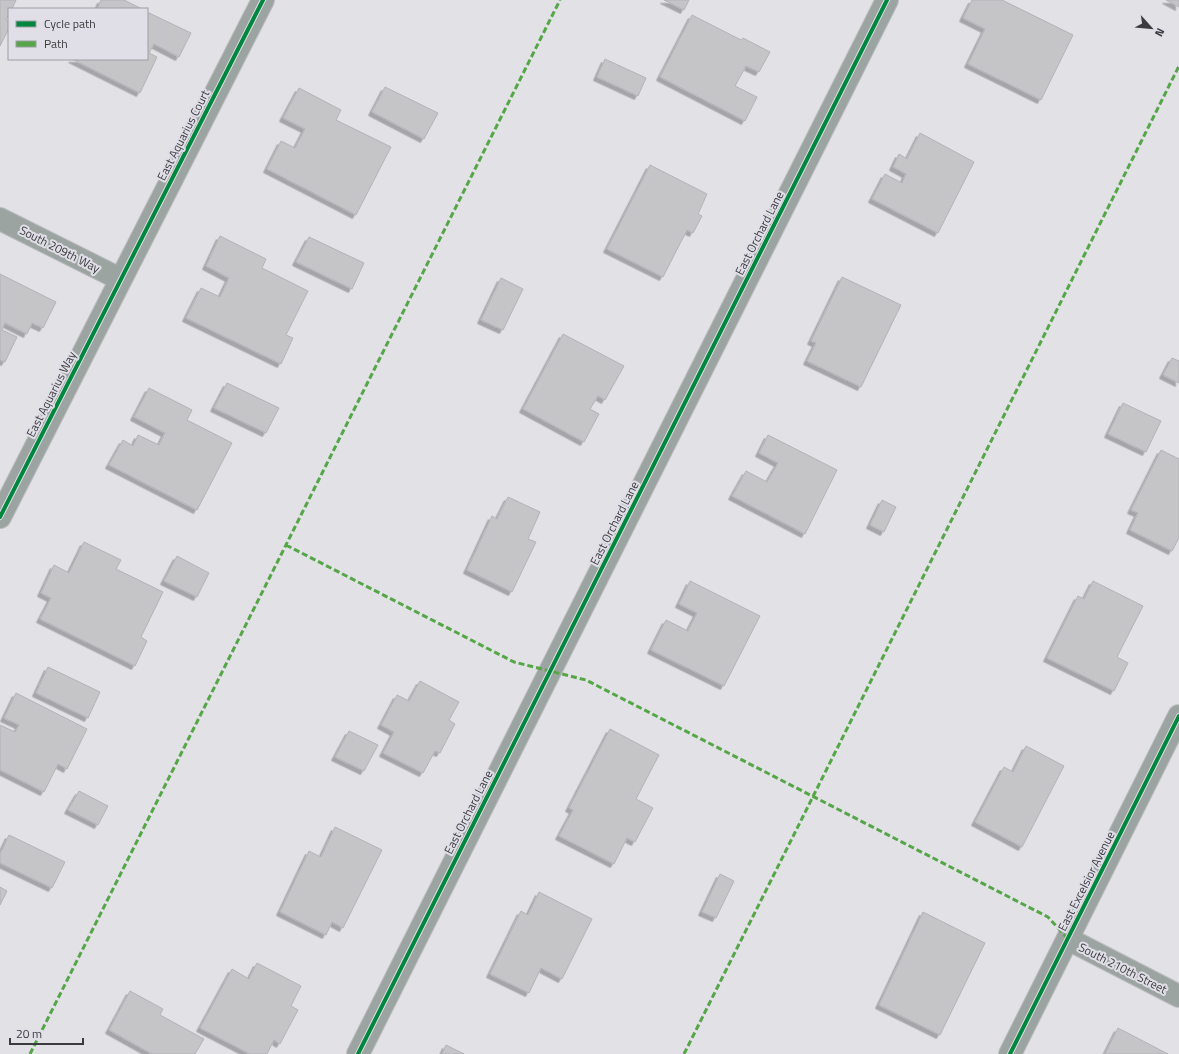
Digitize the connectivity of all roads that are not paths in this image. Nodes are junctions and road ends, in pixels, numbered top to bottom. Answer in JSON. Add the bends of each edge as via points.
{"nodes":[{"id":1,"x":263,"y":0,"type":"edge"},
{"id":2,"x":887,"y":0,"type":"edge"},
{"id":3,"x":0,"y":219,"type":"edge"},
{"id":4,"x":120,"y":279,"type":"junction"},
{"id":5,"x":0,"y":517,"type":"edge"},
{"id":6,"x":1179,"y":716,"type":"edge"},
{"id":7,"x":1068,"y":939,"type":"junction"},
{"id":8,"x":1179,"y":996,"type":"edge"},
{"id":9,"x":358,"y":1054,"type":"edge"},
{"id":10,"x":1010,"y":1054,"type":"edge"}],
"edges":[{"from":1,"to":4,"type":"street","name":"East Aquarius Court"},
{"from":2,"to":9,"type":"street","name":"East Orchard Lane"},
{"from":3,"to":4,"type":"street","name":"South 209th Way"},
{"from":4,"to":5,"type":"street","name":"East Aquarius Way"},
{"from":6,"to":7,"type":"street","name":"East Excelsior Avenue"},
{"from":7,"to":8,"type":"street","name":"South 210th Street"},
{"from":7,"to":10,"type":"street","name":"East Excelsior Avenue"}]}
